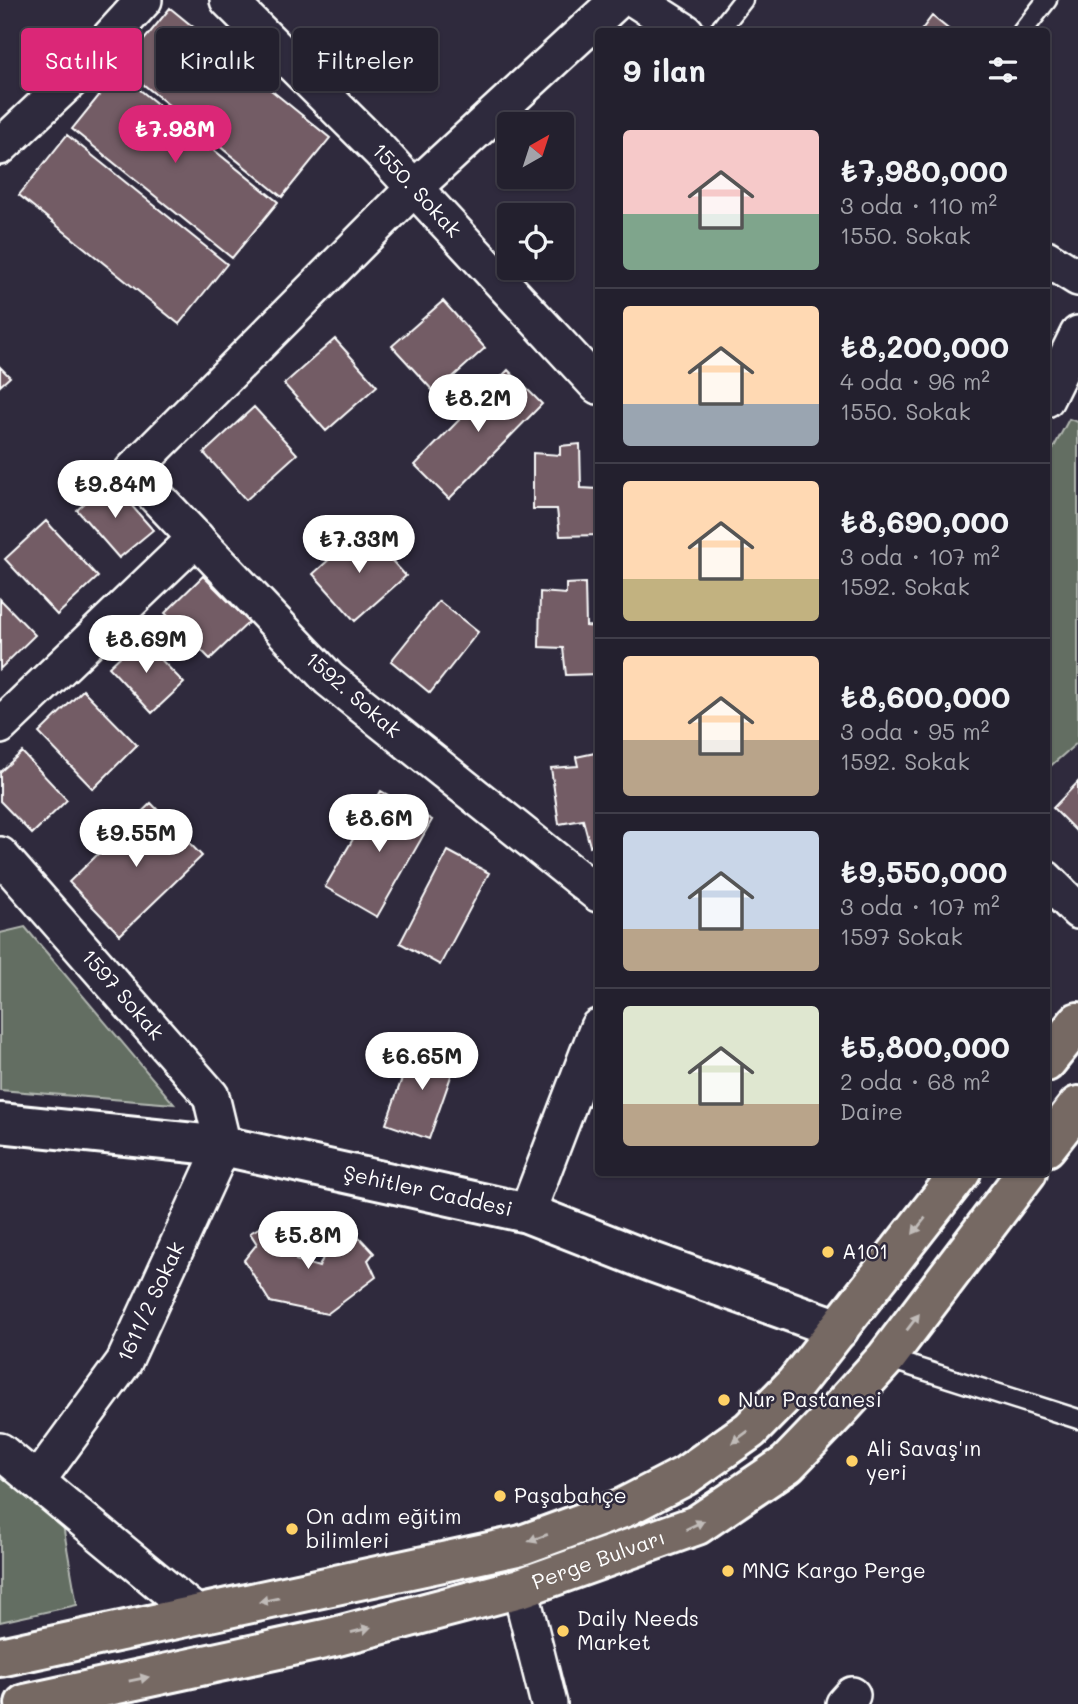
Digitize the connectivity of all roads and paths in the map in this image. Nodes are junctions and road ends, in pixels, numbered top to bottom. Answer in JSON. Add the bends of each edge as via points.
{"nodes":[{"id":1,"x":144,"y":0,"type":"edge"},
{"id":2,"x":228,"y":0,"type":"edge"},
{"id":3,"x":618,"y":0,"type":"edge"},
{"id":4,"x":636,"y":0,"type":"edge"},
{"id":5,"x":743,"y":0,"type":"edge"},
{"id":6,"x":1047,"y":0,"type":"edge"},
{"id":7,"x":680,"y":28,"type":"edge"},
{"id":8,"x":721,"y":28,"type":"edge"},
{"id":9,"x":1025,"y":28,"type":"edge"},
{"id":10,"x":0,"y":147,"type":"edge"},
{"id":11,"x":413,"y":189,"type":"junction"},
{"id":12,"x":1050,"y":260,"type":"edge"},
{"id":13,"x":1078,"y":278,"type":"edge"},
{"id":14,"x":1078,"y":334,"type":"edge"},
{"id":15,"x":595,"y":383,"type":"edge"},
{"id":16,"x":1061,"y":388,"type":"edge"},
{"id":17,"x":196,"y":538,"type":"junction"},
{"id":18,"x":0,"y":726,"type":"edge"},
{"id":19,"x":2,"y":861,"type":"edge"},
{"id":20,"x":1050,"y":883,"type":"edge"},
{"id":21,"x":595,"y":892,"type":"edge"},
{"id":22,"x":1078,"y":911,"type":"edge"},
{"id":23,"x":1078,"y":1022,"type":"edge"},
{"id":24,"x":595,"y":1035,"type":"edge"},
{"id":25,"x":1050,"y":1057,"type":"edge"},
{"id":26,"x":1078,"y":1106,"type":"edge"},
{"id":27,"x":0,"y":1123,"type":"edge"},
{"id":28,"x":1050,"y":1142,"type":"edge"},
{"id":29,"x":223,"y":1146,"type":"junction"},
{"id":30,"x":958,"y":1176,"type":"edge"},
{"id":31,"x":1024,"y":1176,"type":"edge"},
{"id":32,"x":527,"y":1213,"type":"junction"},
{"id":33,"x":838,"y":1329,"type":"junction"},
{"id":34,"x":886,"y":1358,"type":"junction"},
{"id":35,"x":1078,"y":1419,"type":"edge"},
{"id":36,"x":0,"y":1451,"type":"edge"},
{"id":37,"x":37,"y":1481,"type":"junction"},
{"id":38,"x":520,"y":1588,"type":"junction"},
{"id":39,"x":197,"y":1614,"type":"junction"},
{"id":40,"x":0,"y":1657,"type":"edge"},
{"id":41,"x":24,"y":1704,"type":"edge"},
{"id":42,"x":549,"y":1704,"type":"edge"}],
"edges":[{"from":1,"to":10,"type":"street","via":[[71,80]]},
{"from":2,"to":11,"type":"street","name":"1550. Sokak"},
{"from":3,"to":11,"type":"street"},
{"from":4,"to":7,"type":"street"},
{"from":5,"to":8,"type":"lane"},
{"from":6,"to":9,"type":"lane"},
{"from":11,"to":15,"type":"street","name":"1550. Sokak"},
{"from":11,"to":17,"type":"street","name":"1592. Sokak","via":[[132,471]]},
{"from":12,"to":13,"type":"street"},
{"from":14,"to":16,"type":"street"},
{"from":17,"to":18,"type":"street"},
{"from":17,"to":21,"type":"street","name":"1592. Sokak","via":[[329,679]]},
{"from":19,"to":29,"type":"street","name":"1597 Sokak","via":[[211,1096]]},
{"from":20,"to":22,"type":"street"},
{"from":23,"to":25,"type":"main road"},
{"from":24,"to":32,"type":"street"},
{"from":26,"to":28,"type":"main road"},
{"from":27,"to":29,"type":"street","name":"Şehitler Caddesi"},
{"from":29,"to":32,"type":"street","name":"Şehitler Caddesi"},
{"from":29,"to":37,"type":"street","name":"1611/2 Sokak","via":[[124,1362]]},
{"from":30,"to":33,"type":"main road","name":"Perge Bulvarı","one_way":true},
{"from":34,"to":31,"type":"main road","name":"Perge Bulvarı","one_way":true},
{"from":32,"to":33,"type":"street","name":"Şehitler Caddesi"},
{"from":33,"to":39,"type":"main road","name":"Perge Bulvarı","one_way":true,"via":[[796,1384],[750,1430],[685,1476],[623,1508],[522,1545]]},
{"from":34,"to":35,"type":"lane"},
{"from":38,"to":34,"type":"main road","name":"Perge Bulvarı","one_way":true,"via":[[697,1525],[787,1464]]},
{"from":36,"to":37,"type":"street"},
{"from":37,"to":39,"type":"street"},
{"from":41,"to":38,"type":"main road","name":"Perge Bulvarı","one_way":true,"via":[[334,1637]]},
{"from":38,"to":42,"type":"street"},
{"from":39,"to":40,"type":"main road","name":"Perge Bulvarı"}]}
